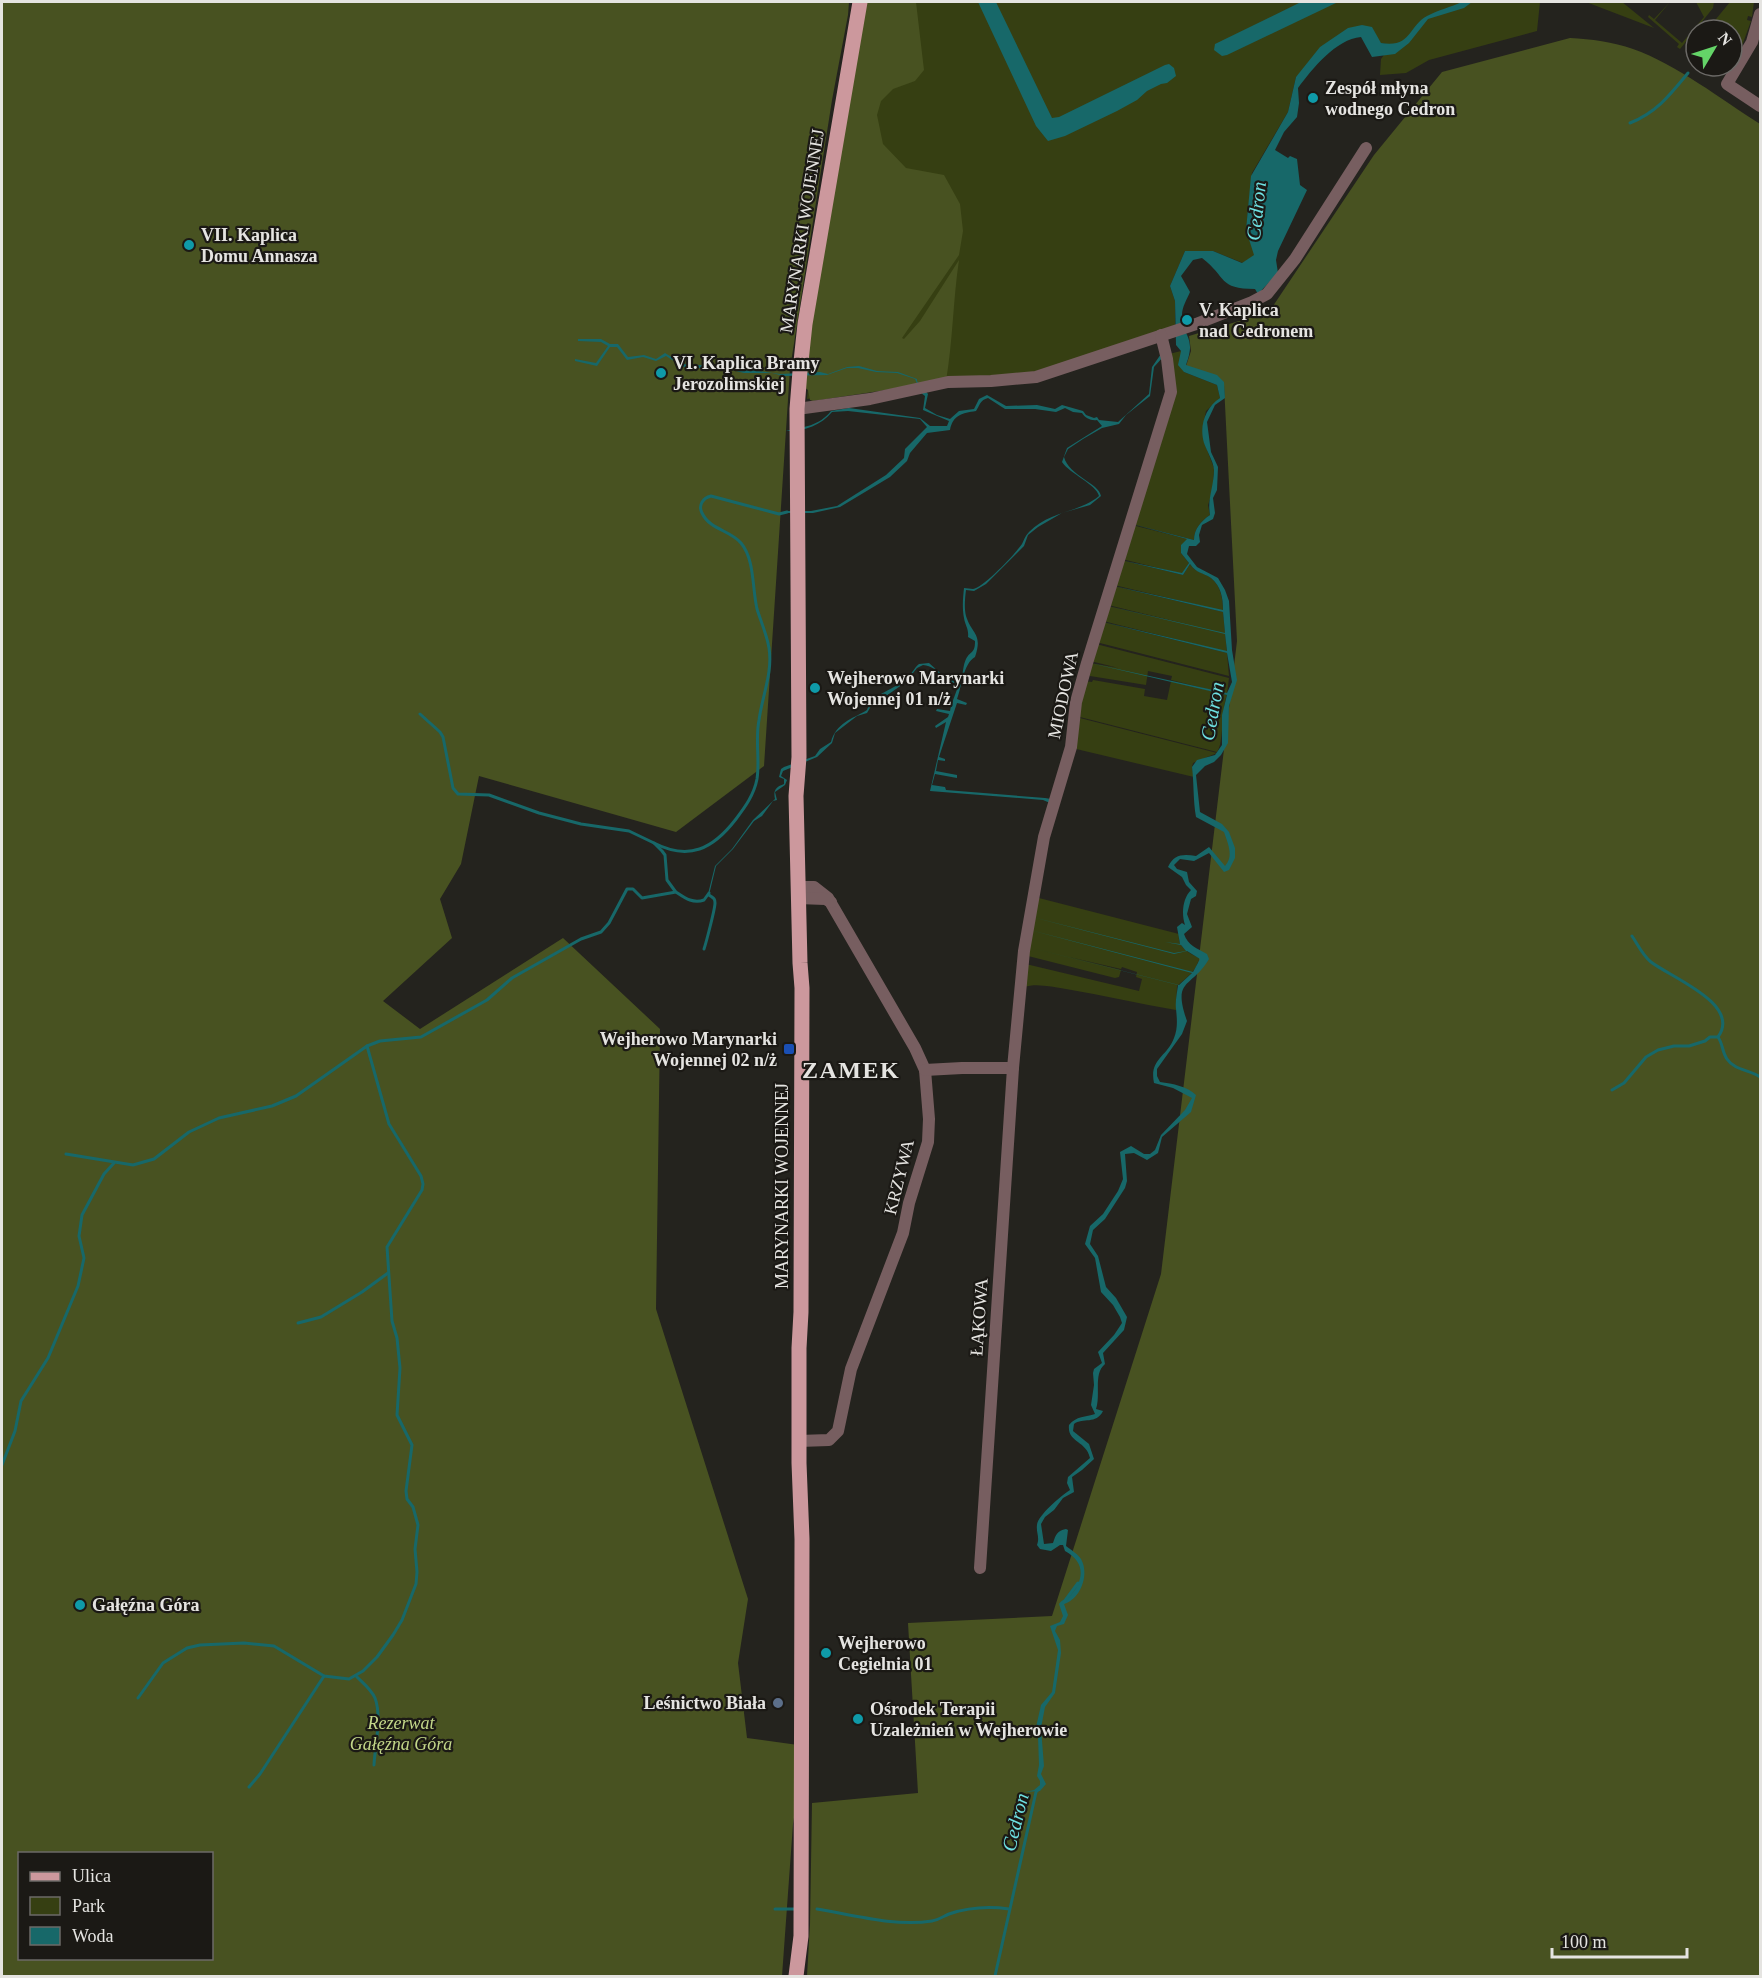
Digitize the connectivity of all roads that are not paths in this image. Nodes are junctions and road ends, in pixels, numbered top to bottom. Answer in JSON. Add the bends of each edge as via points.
{"nodes":[{"id":1,"x":860,"y":2,"type":"edge"},
{"id":2,"x":1761,"y":14,"type":"edge"},
{"id":3,"x":1761,"y":106,"type":"edge"},
{"id":4,"x":1366,"y":148,"type":"dead end"},
{"id":5,"x":1161,"y":335,"type":"junction"},
{"id":6,"x":796,"y":409,"type":"junction"},
{"id":7,"x":802,"y":893,"type":"junction"},
{"id":8,"x":1013,"y":1068,"type":"junction"},
{"id":9,"x":925,"y":1070,"type":"junction"},
{"id":10,"x":803,"y":1441,"type":"junction"},
{"id":11,"x":980,"y":1568,"type":"dead end"},
{"id":12,"x":796,"y":1977,"type":"edge"}],
"edges":[{"from":1,"to":6,"type":"main road","name":"MARYNARKI WOJENNEJ","via":[[805,324]]},
{"from":2,"to":3,"type":"street","via":[[1752,42],[1727,84]]},
{"from":4,"to":5,"type":"street","via":[[1295,259],[1267,294]]},
{"from":5,"to":6,"type":"street","via":[[1036,376],[948,382],[870,399]]},
{"from":5,"to":8,"type":"street","name":"MIODOWA","via":[[1171,392],[1087,663],[1075,709],[1071,747],[1044,837],[1024,951]]},
{"from":6,"to":7,"type":"main road","name":"MARYNARKI WOJENNEJ","via":[[799,757],[804,795]]},
{"from":7,"to":9,"type":"street","name":"KRZYWA","via":[[832,903]]},
{"from":7,"to":10,"type":"main road","name":"MARYNARKI WOJENNEJ"},
{"from":8,"to":9,"type":"street"},
{"from":8,"to":11,"type":"street","name":"ŁĄKOWA"},
{"from":9,"to":10,"type":"street","name":"KRZYWA","via":[[927,1142],[903,1233],[851,1369],[838,1431],[829,1440]]},
{"from":10,"to":12,"type":"main road","name":"MARYNARKI WOJENNEJ","via":[[801,1936]]}]}
